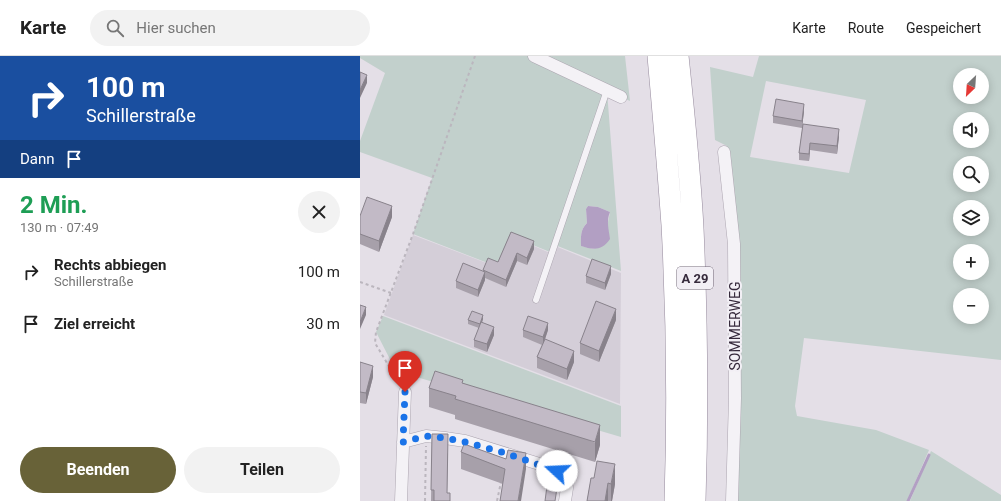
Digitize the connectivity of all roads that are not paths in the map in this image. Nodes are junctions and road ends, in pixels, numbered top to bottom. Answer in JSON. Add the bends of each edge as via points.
{"nodes":[{"id":1,"x":534,"y":56,"type":"edge"},
{"id":2,"x":658,"y":56,"type":"edge"},
{"id":3,"x":678,"y":56,"type":"edge"},
{"id":4,"x":607,"y":90,"type":"junction"},
{"id":5,"x":620,"y":97,"type":"dead end"},
{"id":6,"x":724,"y":152,"type":"dead end"},
{"id":7,"x":536,"y":300,"type":"dead end"},
{"id":8,"x":405,"y":392,"type":"road end"},
{"id":9,"x":403,"y":442,"type":"junction"},
{"id":10,"x":401,"y":501,"type":"edge"},
{"id":11,"x":565,"y":501,"type":"edge"},
{"id":12,"x":675,"y":501,"type":"edge"},
{"id":13,"x":695,"y":501,"type":"edge"},
{"id":14,"x":732,"y":501,"type":"edge"}],
"edges":[{"from":1,"to":4,"type":"street"},
{"from":2,"to":12,"type":"highway","number":"A 29","via":[[674,274],[677,386]]},
{"from":3,"to":13,"type":"highway","number":"A 29","via":[[692,220],[696,310]]},
{"from":4,"to":5,"type":"street"},
{"from":4,"to":7,"type":"lane"},
{"from":6,"to":14,"type":"street","name":"SOMMERWEG","via":[[734,244],[735,398]]},
{"from":8,"to":9,"type":"street"},
{"from":9,"to":10,"type":"street"},
{"from":9,"to":11,"type":"street","via":[[426,436],[445,438],[557,471],[568,480]]}]}
